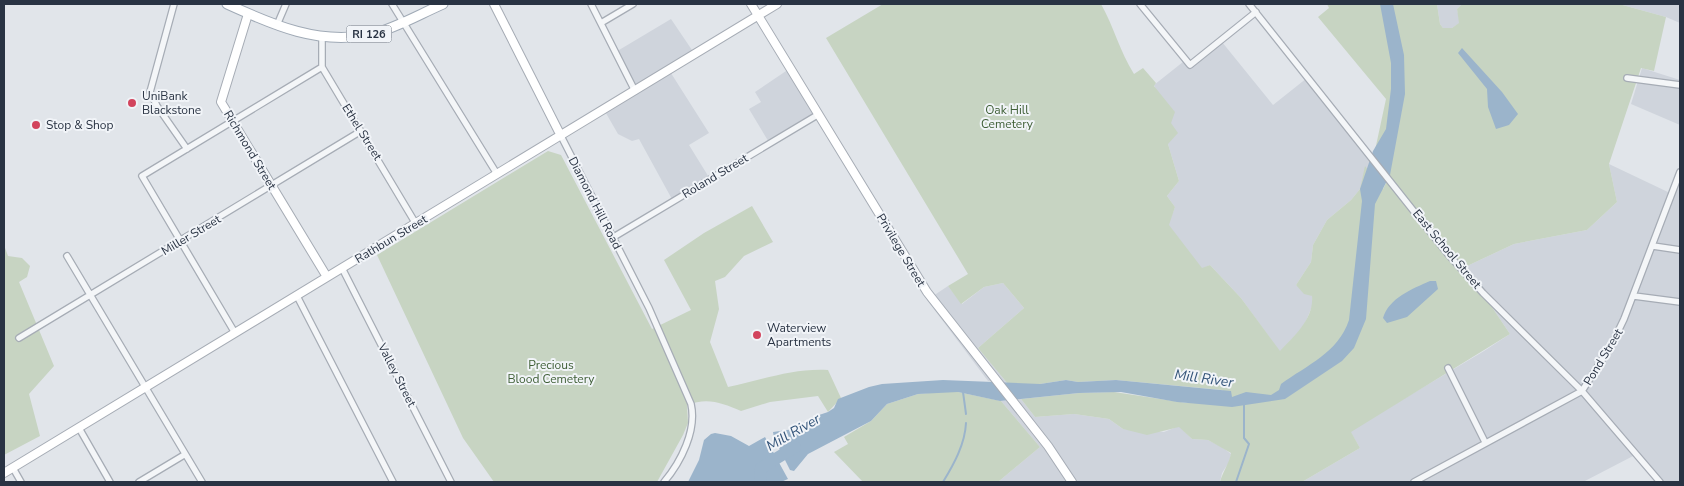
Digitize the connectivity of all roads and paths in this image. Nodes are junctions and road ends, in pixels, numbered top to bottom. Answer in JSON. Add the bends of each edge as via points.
{"nodes":[{"id":1,"x":174,"y":4,"type":"edge"},
{"id":2,"x":227,"y":4,"type":"edge"},
{"id":3,"x":286,"y":4,"type":"edge"},
{"id":4,"x":392,"y":4,"type":"edge"},
{"id":5,"x":443,"y":4,"type":"edge"},
{"id":6,"x":494,"y":4,"type":"edge"},
{"id":7,"x":591,"y":4,"type":"edge"},
{"id":8,"x":633,"y":4,"type":"edge"},
{"id":9,"x":751,"y":4,"type":"edge"},
{"id":10,"x":777,"y":4,"type":"edge"},
{"id":11,"x":1140,"y":4,"type":"edge"},
{"id":12,"x":1249,"y":4,"type":"edge"},
{"id":13,"x":1256,"y":12,"type":"junction"},
{"id":14,"x":248,"y":14,"type":"junction"},
{"id":15,"x":758,"y":16,"type":"junction"},
{"id":16,"x":404,"y":22,"type":"junction"},
{"id":17,"x":601,"y":23,"type":"junction"},
{"id":18,"x":277,"y":25,"type":"junction"},
{"id":19,"x":322,"y":37,"type":"junction"},
{"id":20,"x":322,"y":67,"type":"junction"},
{"id":21,"x":1627,"y":78,"type":"dead end"},
{"id":22,"x":1680,"y":85,"type":"edge"},
{"id":23,"x":635,"y":91,"type":"junction"},
{"id":24,"x":819,"y":114,"type":"junction"},
{"id":25,"x":233,"y":121,"type":"junction"},
{"id":26,"x":361,"y":132,"type":"junction"},
{"id":27,"x":561,"y":136,"type":"junction"},
{"id":28,"x":188,"y":149,"type":"junction"},
{"id":29,"x":1680,"y":172,"type":"edge"},
{"id":30,"x":497,"y":174,"type":"junction"},
{"id":31,"x":271,"y":186,"type":"junction"},
{"id":32,"x":416,"y":224,"type":"junction"},
{"id":33,"x":612,"y":238,"type":"junction"},
{"id":34,"x":181,"y":241,"type":"junction"},
{"id":35,"x":1653,"y":246,"type":"junction"},
{"id":36,"x":1680,"y":250,"type":"edge"},
{"id":37,"x":67,"y":256,"type":"dead end"},
{"id":38,"x":342,"y":268,"type":"junction"},
{"id":39,"x":327,"y":277,"type":"junction"},
{"id":40,"x":91,"y":295,"type":"junction"},
{"id":41,"x":298,"y":296,"type":"junction"},
{"id":42,"x":1634,"y":296,"type":"junction"},
{"id":43,"x":1680,"y":302,"type":"edge"},
{"id":44,"x":235,"y":333,"type":"junction"},
{"id":45,"x":19,"y":338,"type":"dead end"},
{"id":46,"x":1448,"y":368,"type":"dead end"},
{"id":47,"x":146,"y":388,"type":"junction"},
{"id":48,"x":1582,"y":391,"type":"junction"},
{"id":49,"x":79,"y":428,"type":"junction"},
{"id":50,"x":1484,"y":442,"type":"junction"},
{"id":51,"x":184,"y":455,"type":"junction"},
{"id":52,"x":13,"y":468,"type":"junction"},
{"id":53,"x":4,"y":473,"type":"edge"},
{"id":54,"x":21,"y":482,"type":"edge"},
{"id":55,"x":110,"y":482,"type":"edge"},
{"id":56,"x":139,"y":482,"type":"edge"},
{"id":57,"x":202,"y":482,"type":"edge"},
{"id":58,"x":393,"y":482,"type":"edge"},
{"id":59,"x":451,"y":482,"type":"edge"},
{"id":60,"x":664,"y":482,"type":"edge"},
{"id":61,"x":1072,"y":482,"type":"edge"},
{"id":62,"x":1414,"y":482,"type":"edge"},
{"id":63,"x":1660,"y":482,"type":"edge"}],
"edges":[{"from":1,"to":28,"type":"street","via":[[150,92]]},
{"from":2,"to":14,"type":"main road"},
{"from":3,"to":18,"type":"street"},
{"from":4,"to":16,"type":"street"},
{"from":5,"to":16,"type":"main road","number":"RI 126"},
{"from":6,"to":27,"type":"main road","name":"Diamond Hill Road"},
{"from":7,"to":17,"type":"street"},
{"from":8,"to":17,"type":"street"},
{"from":9,"to":15,"type":"main road","name":"Privilege Street"},
{"from":10,"to":15,"type":"main road","name":"Rathbun Street"},
{"from":11,"to":13,"type":"street","via":[[1190,66]]},
{"from":12,"to":13,"type":"street","name":"East School Street"},
{"from":13,"to":48,"type":"street","name":"East School Street","via":[[1470,278]]},
{"from":14,"to":18,"type":"main road"},
{"from":14,"to":25,"type":"main road","name":"Richmond Street","via":[[221,102]]},
{"from":15,"to":23,"type":"main road","name":"Rathbun Street"},
{"from":15,"to":24,"type":"main road","name":"Privilege Street"},
{"from":16,"to":19,"type":"main road","number":"RI 126","via":[[372,34]]},
{"from":16,"to":30,"type":"street"},
{"from":17,"to":23,"type":"street"},
{"from":18,"to":19,"type":"main road","number":"RI 126"},
{"from":19,"to":20,"type":"street"},
{"from":20,"to":25,"type":"street"},
{"from":20,"to":26,"type":"street","name":"Ethel Street"},
{"from":21,"to":22,"type":"street"},
{"from":23,"to":27,"type":"main road","name":"Rathbun Street"},
{"from":24,"to":33,"type":"street","name":"Roland Street"},
{"from":24,"to":61,"type":"main road","name":"Privilege Street","via":[[927,292],[1048,446]]},
{"from":25,"to":28,"type":"street"},
{"from":25,"to":31,"type":"main road","name":"Richmond Street"},
{"from":26,"to":31,"type":"street","name":"Miller Street"},
{"from":26,"to":32,"type":"street","name":"Ethel Street"},
{"from":27,"to":30,"type":"main road","name":"Rathbun Street"},
{"from":27,"to":33,"type":"street","name":"Diamond Hill Road"},
{"from":28,"to":34,"type":"street","via":[[142,176]]},
{"from":29,"to":35,"type":"street","name":"Pond Street"},
{"from":30,"to":32,"type":"main road","name":"Rathbun Street"},
{"from":31,"to":34,"type":"street","name":"Miller Street"},
{"from":31,"to":39,"type":"main road","name":"Richmond Street"},
{"from":32,"to":38,"type":"main road","name":"Rathbun Street"},
{"from":33,"to":60,"type":"street","name":"Diamond Hill Road","via":[[649,308],[691,404],[694,418],[690,434]]},
{"from":34,"to":40,"type":"street","name":"Miller Street"},
{"from":34,"to":44,"type":"street"},
{"from":35,"to":36,"type":"street"},
{"from":35,"to":42,"type":"street","name":"Pond Street"},
{"from":37,"to":40,"type":"street"},
{"from":38,"to":39,"type":"main road","name":"Rathbun Street"},
{"from":38,"to":59,"type":"street","name":"Valley Street"},
{"from":39,"to":41,"type":"main road","name":"Rathbun Street"},
{"from":40,"to":45,"type":"street","name":"Miller Street"},
{"from":40,"to":47,"type":"street"},
{"from":41,"to":44,"type":"main road","name":"Rathbun Street"},
{"from":41,"to":58,"type":"street"},
{"from":42,"to":43,"type":"street"},
{"from":42,"to":48,"type":"street","name":"Pond Street","via":[[1612,344]]},
{"from":44,"to":47,"type":"main road","name":"Rathbun Street"},
{"from":46,"to":50,"type":"street"},
{"from":47,"to":49,"type":"main road","name":"Rathbun Street"},
{"from":47,"to":51,"type":"street"},
{"from":48,"to":50,"type":"street","name":"Pond Street"},
{"from":48,"to":63,"type":"street","name":"East School Street"},
{"from":49,"to":52,"type":"main road","name":"Rathbun Street"},
{"from":49,"to":55,"type":"street"},
{"from":50,"to":62,"type":"street","name":"Pond Street"},
{"from":51,"to":56,"type":"street"},
{"from":51,"to":57,"type":"street"},
{"from":52,"to":53,"type":"main road","name":"Rathbun Street"},
{"from":52,"to":54,"type":"street"}]}
